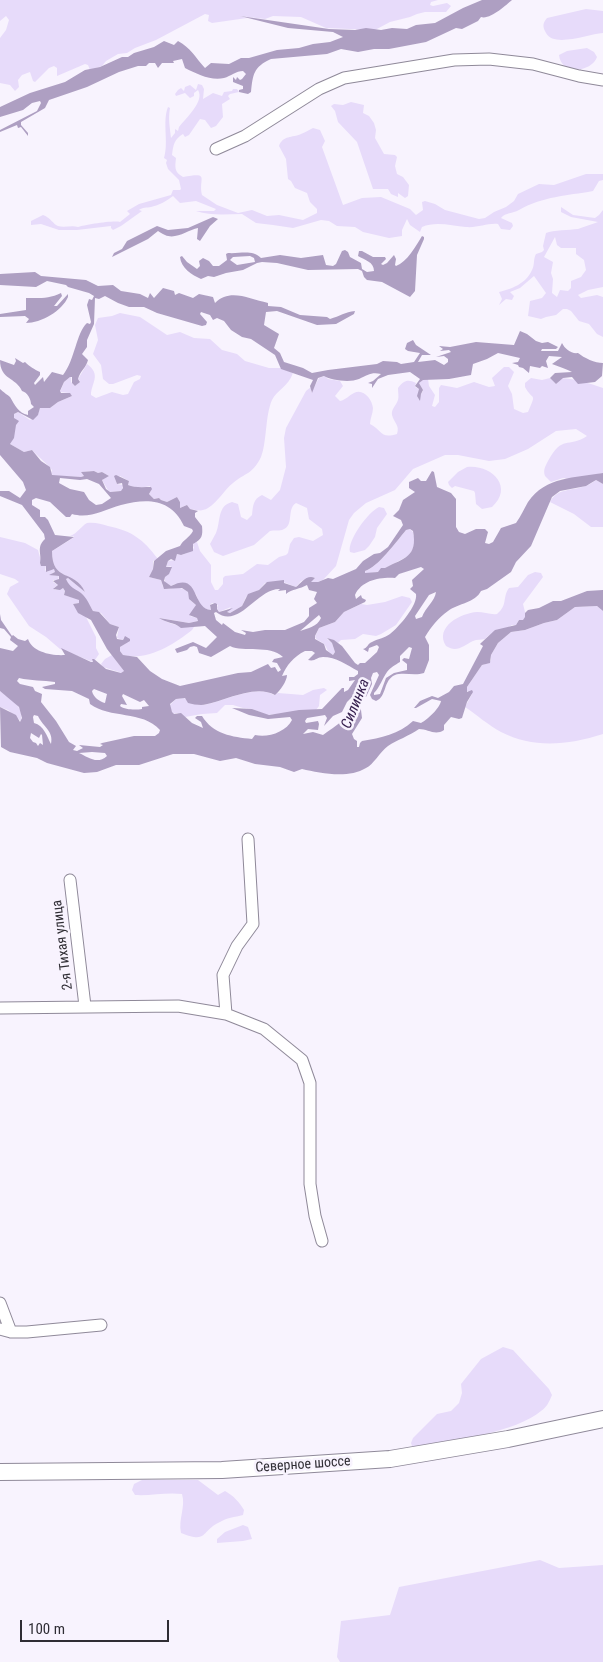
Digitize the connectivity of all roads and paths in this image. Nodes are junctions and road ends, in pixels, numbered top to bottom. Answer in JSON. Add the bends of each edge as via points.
{"nodes":[{"id":1,"x":603,"y":80,"type":"edge"},
{"id":2,"x":216,"y":149,"type":"dead end"},
{"id":3,"x":248,"y":840,"type":"dead end"},
{"id":4,"x":70,"y":880,"type":"dead end"},
{"id":5,"x":85,"y":1006,"type":"junction"},
{"id":6,"x":0,"y":1008,"type":"edge"},
{"id":7,"x":226,"y":1014,"type":"junction"},
{"id":8,"x":322,"y":1241,"type":"dead end"},
{"id":9,"x":0,"y":1303,"type":"edge"},
{"id":10,"x":101,"y":1325,"type":"dead end"},
{"id":11,"x":6,"y":1331,"type":"edge"},
{"id":12,"x":603,"y":1419,"type":"edge"},
{"id":13,"x":0,"y":1472,"type":"edge"}],
"edges":[{"from":1,"to":2,"type":"street","via":[[532,64],[489,59],[454,60],[344,78],[319,89],[245,136]]},
{"from":3,"to":7,"type":"street","via":[[253,924],[237,946],[223,975]]},
{"from":4,"to":5,"type":"street","name":"2-я Тихая улица"},
{"from":5,"to":6,"type":"street"},
{"from":5,"to":7,"type":"street","via":[[178,1006]]},
{"from":7,"to":8,"type":"street","via":[[264,1029],[302,1060],[310,1083],[310,1184]]},
{"from":9,"to":11,"type":"street"},
{"from":10,"to":11,"type":"street"},
{"from":12,"to":13,"type":"main road","name":"Северное шоссе","via":[[390,1459],[222,1470]]}]}
